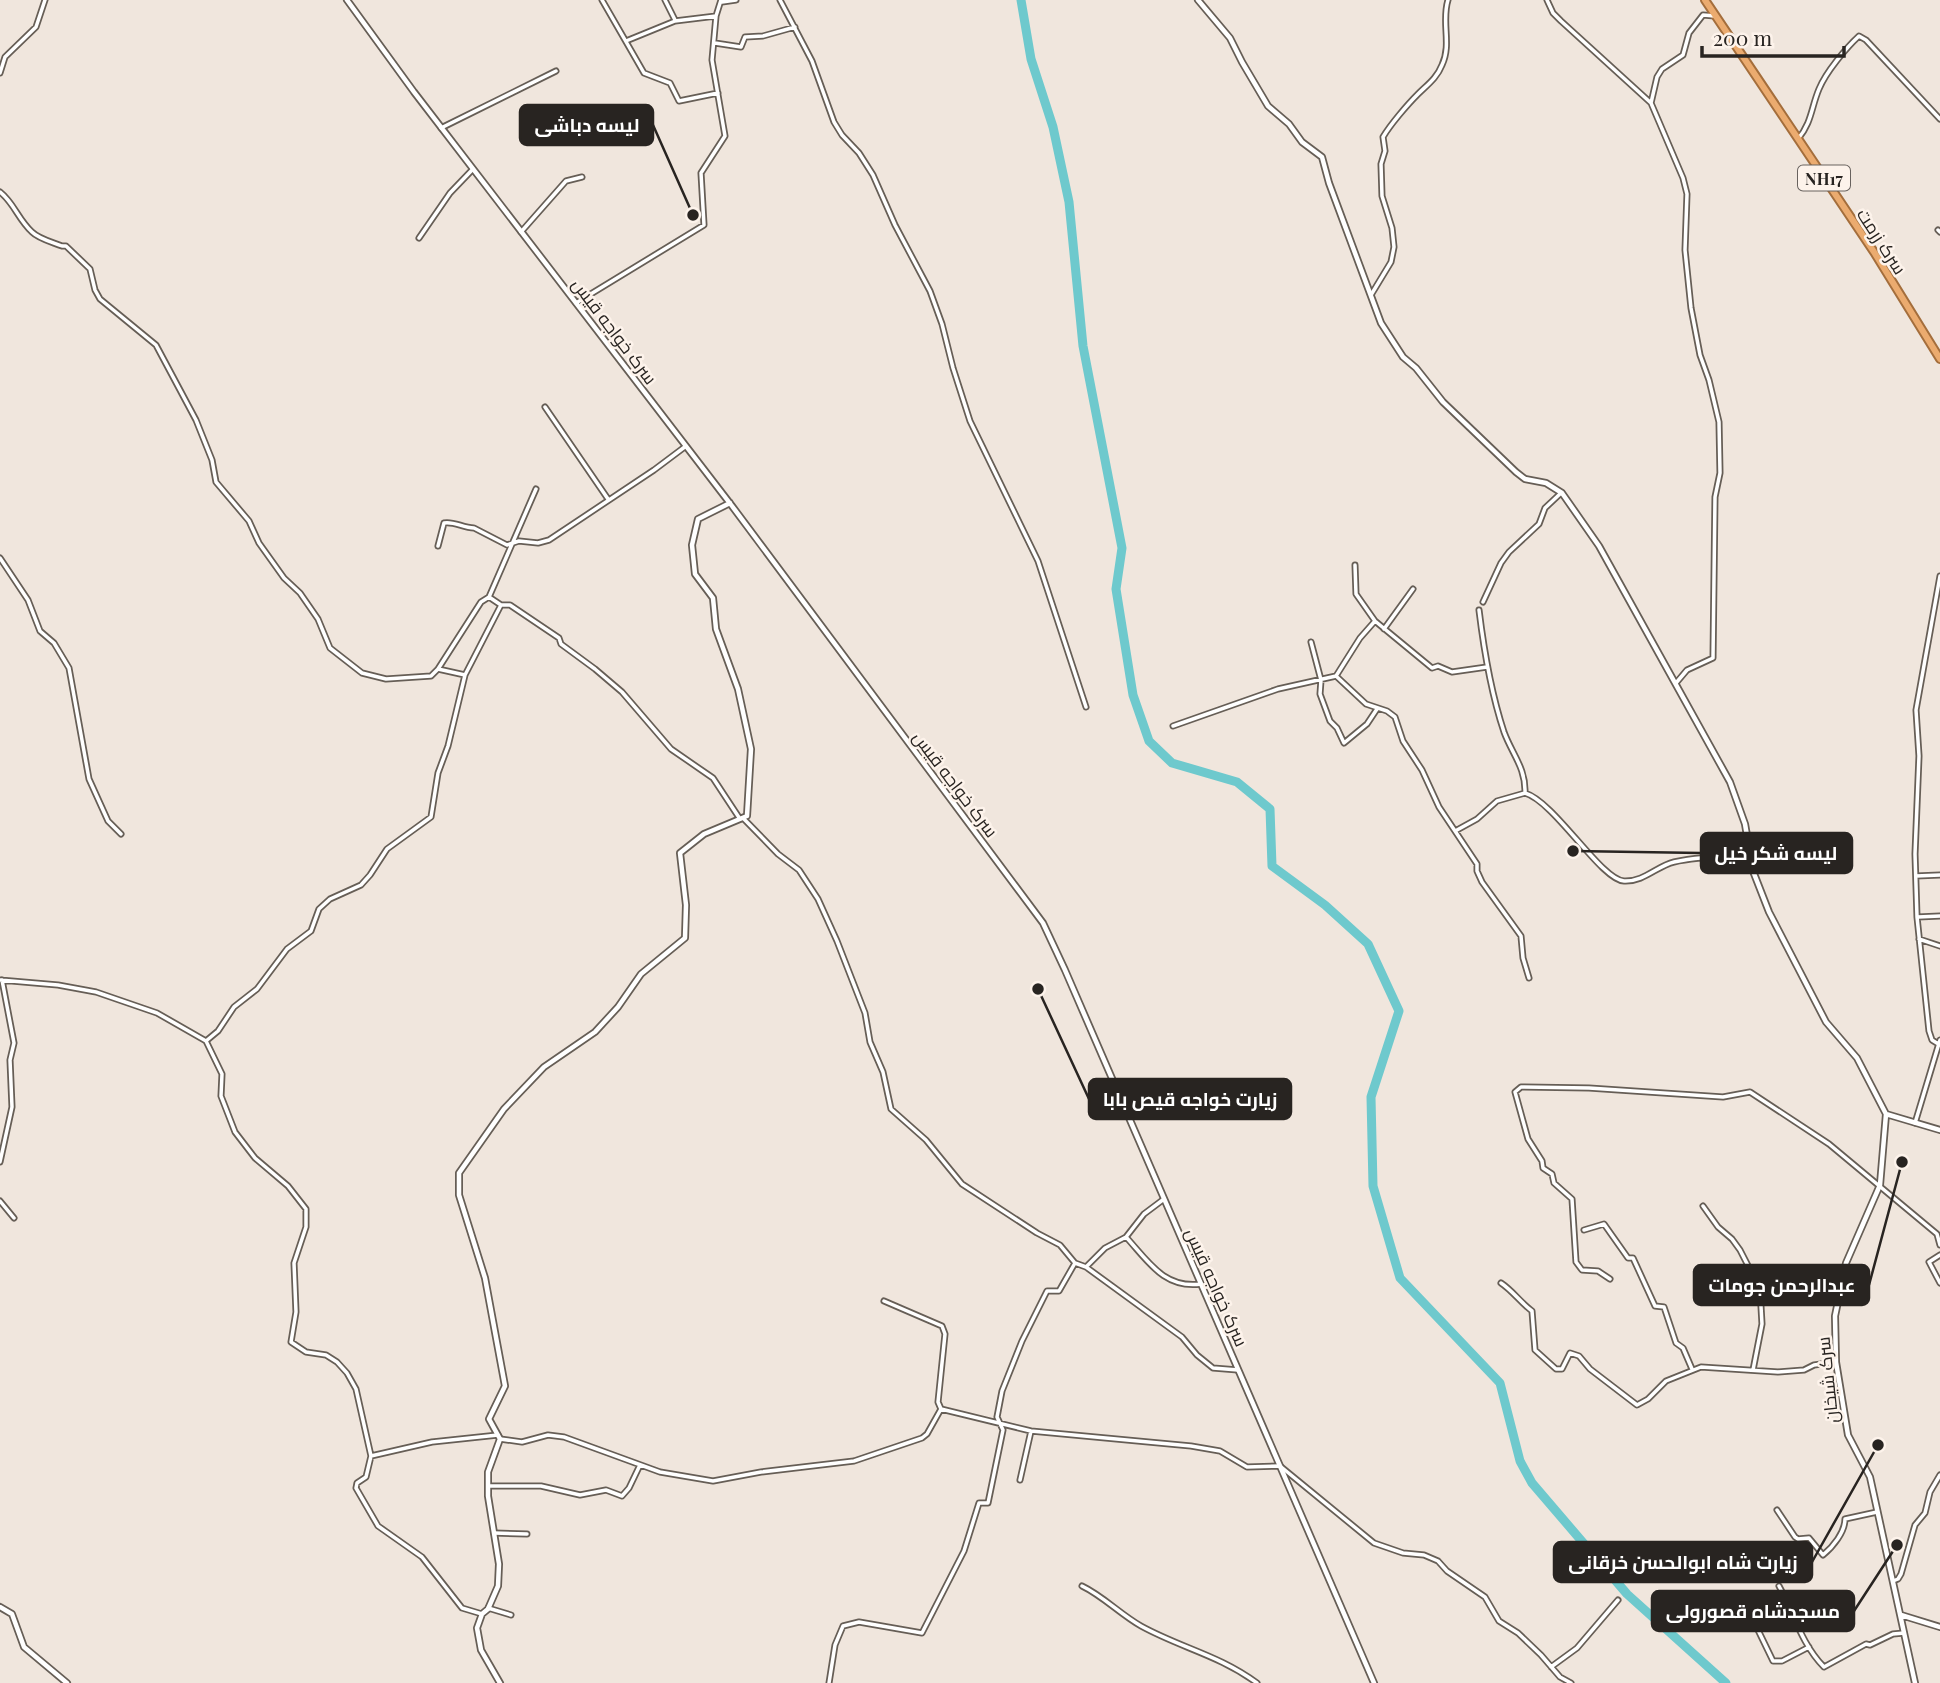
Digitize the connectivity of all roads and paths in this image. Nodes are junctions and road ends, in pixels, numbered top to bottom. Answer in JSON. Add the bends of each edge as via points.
{"nodes":[{"id":1,"x":45,"y":0,"type":"edge"},
{"id":2,"x":347,"y":0,"type":"edge"},
{"id":3,"x":602,"y":0,"type":"edge"},
{"id":4,"x":664,"y":0,"type":"edge"},
{"id":5,"x":736,"y":0,"type":"edge"},
{"id":6,"x":780,"y":0,"type":"edge"},
{"id":7,"x":1198,"y":0,"type":"edge"},
{"id":8,"x":1448,"y":0,"type":"edge"},
{"id":9,"x":1547,"y":0,"type":"edge"},
{"id":10,"x":1705,"y":0,"type":"edge"},
{"id":11,"x":721,"y":1,"type":"edge"},
{"id":12,"x":716,"y":16,"type":"junction"},
{"id":13,"x":1715,"y":16,"type":"junction"},
{"id":14,"x":675,"y":21,"type":"junction"},
{"id":15,"x":795,"y":27,"type":"junction"},
{"id":16,"x":626,"y":41,"type":"junction"},
{"id":17,"x":714,"y":43,"type":"junction"},
{"id":18,"x":556,"y":71,"type":"dead end"},
{"id":19,"x":0,"y":73,"type":"edge"},
{"id":20,"x":718,"y":93,"type":"junction"},
{"id":21,"x":1651,"y":103,"type":"junction"},
{"id":22,"x":1940,"y":119,"type":"edge"},
{"id":23,"x":441,"y":128,"type":"junction"},
{"id":24,"x":1798,"y":139,"type":"junction"},
{"id":25,"x":473,"y":169,"type":"junction"},
{"id":26,"x":582,"y":177,"type":"dead end"},
{"id":27,"x":0,"y":192,"type":"edge"},
{"id":28,"x":521,"y":232,"type":"junction"},
{"id":29,"x":419,"y":239,"type":"dead end"},
{"id":30,"x":1371,"y":295,"type":"junction"},
{"id":31,"x":576,"y":303,"type":"junction"},
{"id":32,"x":1940,"y":359,"type":"edge"},
{"id":33,"x":545,"y":407,"type":"dead end"},
{"id":34,"x":686,"y":446,"type":"junction"},
{"id":35,"x":536,"y":489,"type":"dead end"},
{"id":36,"x":1562,"y":493,"type":"junction"},
{"id":37,"x":608,"y":499,"type":"junction"},
{"id":38,"x":730,"y":503,"type":"junction"},
{"id":39,"x":513,"y":544,"type":"junction"},
{"id":40,"x":438,"y":546,"type":"dead end"},
{"id":41,"x":0,"y":558,"type":"edge"},
{"id":42,"x":1355,"y":565,"type":"dead end"},
{"id":43,"x":1940,"y":576,"type":"edge"},
{"id":44,"x":1413,"y":589,"type":"dead end"},
{"id":45,"x":489,"y":597,"type":"junction"},
{"id":46,"x":1938,"y":601,"type":"edge"},
{"id":47,"x":1483,"y":602,"type":"dead end"},
{"id":48,"x":501,"y":605,"type":"junction"},
{"id":49,"x":1479,"y":610,"type":"dead end"},
{"id":50,"x":1375,"y":621,"type":"junction"},
{"id":51,"x":1384,"y":629,"type":"junction"},
{"id":52,"x":1311,"y":642,"type":"dead end"},
{"id":53,"x":1487,"y":667,"type":"junction"},
{"id":54,"x":438,"y":669,"type":"junction"},
{"id":55,"x":465,"y":675,"type":"junction"},
{"id":56,"x":1336,"y":676,"type":"junction"},
{"id":57,"x":1321,"y":680,"type":"junction"},
{"id":58,"x":1676,"y":683,"type":"junction"},
{"id":59,"x":1086,"y":707,"type":"dead end"},
{"id":60,"x":1377,"y":709,"type":"junction"},
{"id":61,"x":1173,"y":726,"type":"dead end"},
{"id":62,"x":1525,"y":793,"type":"junction"},
{"id":63,"x":741,"y":818,"type":"junction"},
{"id":64,"x":1457,"y":831,"type":"junction"},
{"id":65,"x":121,"y":834,"type":"dead end"},
{"id":66,"x":1750,"y":856,"type":"junction"},
{"id":67,"x":1940,"y":875,"type":"edge"},
{"id":68,"x":1916,"y":876,"type":"junction"},
{"id":69,"x":1940,"y":916,"type":"edge"},
{"id":70,"x":1917,"y":917,"type":"junction"},
{"id":71,"x":1918,"y":939,"type":"junction"},
{"id":72,"x":1940,"y":946,"type":"edge"},
{"id":73,"x":1529,"y":978,"type":"dead end"},
{"id":74,"x":1,"y":980,"type":"edge"},
{"id":75,"x":205,"y":1041,"type":"junction"},
{"id":76,"x":1940,"y":1043,"type":"edge"},
{"id":77,"x":1886,"y":1114,"type":"junction"},
{"id":78,"x":1915,"y":1123,"type":"junction"},
{"id":79,"x":1940,"y":1130,"type":"edge"},
{"id":80,"x":0,"y":1162,"type":"edge"},
{"id":81,"x":1880,"y":1185,"type":"junction"},
{"id":82,"x":1164,"y":1199,"type":"junction"},
{"id":83,"x":0,"y":1201,"type":"edge"},
{"id":84,"x":1703,"y":1206,"type":"dead end"},
{"id":85,"x":14,"y":1218,"type":"dead end"},
{"id":86,"x":1584,"y":1230,"type":"dead end"},
{"id":87,"x":1126,"y":1237,"type":"junction"},
{"id":88,"x":1940,"y":1245,"type":"edge"},
{"id":89,"x":1940,"y":1255,"type":"edge"},
{"id":90,"x":1075,"y":1263,"type":"junction"},
{"id":91,"x":1086,"y":1267,"type":"junction"},
{"id":92,"x":1610,"y":1279,"type":"dead end"},
{"id":93,"x":1501,"y":1283,"type":"dead end"},
{"id":94,"x":1940,"y":1283,"type":"edge"},
{"id":95,"x":1201,"y":1284,"type":"junction"},
{"id":96,"x":884,"y":1301,"type":"dead end"},
{"id":97,"x":1836,"y":1362,"type":"junction"},
{"id":98,"x":1692,"y":1369,"type":"junction"},
{"id":99,"x":1238,"y":1370,"type":"junction"},
{"id":100,"x":1753,"y":1370,"type":"junction"},
{"id":101,"x":941,"y":1409,"type":"junction"},
{"id":102,"x":1001,"y":1424,"type":"junction"},
{"id":103,"x":1031,"y":1431,"type":"junction"},
{"id":104,"x":499,"y":1437,"type":"junction"},
{"id":105,"x":371,"y":1456,"type":"junction"},
{"id":106,"x":640,"y":1465,"type":"junction"},
{"id":107,"x":1280,"y":1466,"type":"junction"},
{"id":108,"x":1940,"y":1475,"type":"edge"},
{"id":109,"x":1020,"y":1480,"type":"dead end"},
{"id":110,"x":488,"y":1486,"type":"junction"},
{"id":111,"x":1777,"y":1510,"type":"dead end"},
{"id":112,"x":1877,"y":1512,"type":"junction"},
{"id":113,"x":493,"y":1533,"type":"junction"},
{"id":114,"x":527,"y":1534,"type":"dead end"},
{"id":115,"x":1894,"y":1581,"type":"junction"},
{"id":116,"x":1082,"y":1586,"type":"dead end"},
{"id":117,"x":1779,"y":1586,"type":"dead end"},
{"id":118,"x":1618,"y":1600,"type":"dead end"},
{"id":119,"x":0,"y":1607,"type":"edge"},
{"id":120,"x":488,"y":1608,"type":"junction"},
{"id":121,"x":482,"y":1614,"type":"junction"},
{"id":122,"x":511,"y":1615,"type":"dead end"},
{"id":123,"x":1900,"y":1615,"type":"junction"},
{"id":124,"x":1940,"y":1627,"type":"edge"},
{"id":125,"x":1758,"y":1630,"type":"dead end"},
{"id":126,"x":1904,"y":1633,"type":"junction"},
{"id":127,"x":1810,"y":1647,"type":"junction"},
{"id":128,"x":1551,"y":1667,"type":"junction"},
{"id":129,"x":67,"y":1683,"type":"edge"},
{"id":130,"x":500,"y":1683,"type":"edge"},
{"id":131,"x":829,"y":1683,"type":"edge"},
{"id":132,"x":1257,"y":1683,"type":"edge"},
{"id":133,"x":1374,"y":1683,"type":"edge"},
{"id":134,"x":1571,"y":1683,"type":"edge"},
{"id":135,"x":1915,"y":1683,"type":"edge"}],
"edges":[{"from":1,"to":19,"type":"street","via":[[36,27],[5,57]]},
{"from":2,"to":23,"type":"street","name":"سرک خواجه قیس"},
{"from":3,"to":16,"type":"street"},
{"from":4,"to":14,"type":"street"},
{"from":5,"to":11,"type":"street"},
{"from":6,"to":15,"type":"street"},
{"from":7,"to":30,"type":"street","via":[[1230,38],[1269,106],[1322,157]]},
{"from":8,"to":30,"type":"street","via":[[1443,64],[1382,137],[1382,196],[1394,247],[1391,262]]},
{"from":9,"to":21,"type":"street","via":[[1560,21]]},
{"from":10,"to":13,"type":"highway","name":"سرک زرمت","number":"NH17"},
{"from":11,"to":12,"type":"street"},
{"from":12,"to":14,"type":"street"},
{"from":12,"to":17,"type":"street"},
{"from":13,"to":21,"type":"street","via":[[1703,15],[1689,33],[1683,55],[1662,69]]},
{"from":13,"to":24,"type":"highway","name":"سرک زرمت","number":"NH17"},
{"from":14,"to":16,"type":"street"},
{"from":15,"to":17,"type":"street","via":[[745,37],[741,47]]},
{"from":15,"to":59,"type":"street","via":[[834,122],[873,175],[930,291],[970,421],[1038,561]]},
{"from":16,"to":20,"type":"street","via":[[644,73],[670,83],[679,102]]},
{"from":17,"to":20,"type":"street"},
{"from":18,"to":23,"type":"street"},
{"from":20,"to":31,"type":"street","via":[[725,136],[701,173],[704,225]]},
{"from":21,"to":58,"type":"street","via":[[1687,194],[1685,250],[1691,308],[1719,422],[1713,658],[1687,670]]},
{"from":22,"to":24,"type":"street","via":[[1859,36],[1820,86],[1808,127]]},
{"from":23,"to":25,"type":"street","name":"سرک خواجه قیس"},
{"from":24,"to":32,"type":"highway","name":"سرک زرمت","number":"NH17"},
{"from":25,"to":28,"type":"street","name":"سرک خواجه قیس"},
{"from":25,"to":29,"type":"street","via":[[450,193]]},
{"from":26,"to":28,"type":"street","via":[[566,181]]},
{"from":27,"to":54,"type":"street","via":[[34,234],[66,246],[90,269],[100,299],[156,345],[196,419],[216,482],[318,619],[330,648],[362,673],[386,679],[431,676]]},
{"from":28,"to":31,"type":"street","name":"سرک خواجه قیس"},
{"from":30,"to":36,"type":"street","via":[[1381,323],[1403,358],[1443,402],[1525,479],[1546,483]]},
{"from":31,"to":34,"type":"street","name":"سرک خواجه قیس"},
{"from":33,"to":37,"type":"street"},
{"from":34,"to":37,"type":"street"},
{"from":34,"to":38,"type":"street","name":"سرک خواجه قیس"},
{"from":35,"to":39,"type":"street"},
{"from":36,"to":47,"type":"street","via":[[1545,508],[1539,524],[1509,552]]},
{"from":36,"to":58,"type":"street","via":[[1599,546]]},
{"from":37,"to":39,"type":"street","via":[[549,540]]},
{"from":38,"to":63,"type":"street","via":[[698,519],[692,545],[695,574],[713,598],[716,629],[738,689],[751,749],[747,816]]},
{"from":38,"to":82,"type":"street","name":"سرک خواجه قیس","via":[[1043,923]]},
{"from":39,"to":40,"type":"street","via":[[448,522]]},
{"from":39,"to":45,"type":"street"},
{"from":41,"to":65,"type":"street","via":[[28,600],[40,631],[54,643],[69,668],[89,779],[103,813]]},
{"from":42,"to":50,"type":"street","via":[[1356,594]]},
{"from":43,"to":46,"type":"street"},
{"from":44,"to":51,"type":"street"},
{"from":45,"to":48,"type":"street"},
{"from":45,"to":54,"type":"street","via":[[481,602]]},
{"from":46,"to":68,"type":"street","via":[[1916,710]]},
{"from":48,"to":55,"type":"street"},
{"from":48,"to":63,"type":"street","via":[[510,605],[559,638],[622,692],[671,749],[713,778]]},
{"from":49,"to":53,"type":"street"},
{"from":50,"to":51,"type":"street"},
{"from":50,"to":56,"type":"street"},
{"from":51,"to":53,"type":"street","via":[[1432,668],[1452,672]]},
{"from":52,"to":57,"type":"street"},
{"from":53,"to":62,"type":"street","via":[[1505,735],[1520,762]]},
{"from":54,"to":55,"type":"street"},
{"from":55,"to":75,"type":"street","via":[[431,817],[387,849],[361,885],[319,909],[311,931],[288,949],[257,989],[234,1007]]},
{"from":56,"to":57,"type":"street"},
{"from":56,"to":60,"type":"street"},
{"from":57,"to":60,"type":"street","via":[[1320,694],[1344,743]]},
{"from":57,"to":61,"type":"street","via":[[1278,689]]},
{"from":58,"to":66,"type":"street","via":[[1730,782],[1745,824]]},
{"from":60,"to":64,"type":"street","via":[[1395,717],[1403,741]]},
{"from":62,"to":64,"type":"street","via":[[1497,801]]},
{"from":62,"to":66,"type":"street","via":[[1535,796],[1618,879],[1634,880],[1676,861]]},
{"from":63,"to":90,"type":"street","via":[[799,870],[818,899],[865,1013],[891,1108],[926,1140],[962,1184],[1059,1245]]},
{"from":63,"to":104,"type":"street","via":[[704,834],[680,853],[685,938],[642,974],[595,1032],[536,1075],[504,1110],[459,1173],[459,1195],[485,1278],[505,1386],[489,1419]]},
{"from":64,"to":73,"type":"street","via":[[1482,882],[1521,936]]},
{"from":66,"to":77,"type":"street","via":[[1769,912],[1826,1022],[1857,1058]]},
{"from":67,"to":68,"type":"street"},
{"from":68,"to":70,"type":"street"},
{"from":69,"to":70,"type":"street"},
{"from":70,"to":71,"type":"street"},
{"from":71,"to":72,"type":"street"},
{"from":71,"to":76,"type":"street","via":[[1929,1031],[1932,1040]]},
{"from":74,"to":75,"type":"street","via":[[96,992],[157,1013]]},
{"from":74,"to":80,"type":"street","via":[[14,1043],[12,1107]]},
{"from":75,"to":105,"type":"street","via":[[222,1074],[221,1097],[235,1132],[306,1209],[306,1227],[294,1263],[296,1311],[291,1342],[306,1352],[327,1355],[346,1373],[356,1389]]},
{"from":76,"to":78,"type":"street"},
{"from":77,"to":78,"type":"street"},
{"from":77,"to":81,"type":"street","name":"سرک شیخان"},
{"from":78,"to":79,"type":"street"},
{"from":81,"to":88,"type":"street","via":[[1937,1234]]},
{"from":81,"to":92,"type":"street","via":[[1751,1092],[1723,1097],[1521,1087],[1515,1092],[1528,1139],[1543,1168],[1572,1199],[1576,1262],[1582,1270],[1598,1271]]},
{"from":81,"to":97,"type":"street","name":"سرک شیخان","via":[[1846,1263],[1835,1316]]},
{"from":82,"to":87,"type":"street","via":[[1143,1214]]},
{"from":82,"to":95,"type":"street","name":"سرک خواجه قیس"},
{"from":83,"to":85,"type":"street"},
{"from":84,"to":100,"type":"street","via":[[1740,1250],[1760,1289],[1762,1324]]},
{"from":86,"to":98,"type":"street","via":[[1604,1224],[1628,1258],[1633,1258],[1655,1306],[1664,1307],[1676,1343]]},
{"from":87,"to":91,"type":"street","via":[[1105,1248]]},
{"from":87,"to":95,"type":"street","via":[[1165,1279]]},
{"from":89,"to":94,"type":"street","via":[[1929,1262]]},
{"from":90,"to":91,"type":"street"},
{"from":90,"to":102,"type":"street","via":[[1059,1291],[1047,1291],[1022,1341],[1002,1391],[997,1417]]},
{"from":91,"to":99,"type":"street","via":[[1182,1337],[1213,1368]]},
{"from":93,"to":98,"type":"street","via":[[1532,1311],[1535,1350],[1556,1369],[1564,1367],[1570,1353],[1579,1356],[1637,1405],[1666,1381]]},
{"from":95,"to":99,"type":"street","name":"سرک خواجه قیس"},
{"from":96,"to":101,"type":"street","via":[[942,1326]]},
{"from":97,"to":100,"type":"street","via":[[1804,1370]]},
{"from":97,"to":112,"type":"street","name":"سرک شیخان","via":[[1848,1435],[1870,1477]]},
{"from":98,"to":100,"type":"street"},
{"from":99,"to":107,"type":"street","name":"سرک خواجه قیس"},
{"from":101,"to":102,"type":"street"},
{"from":101,"to":106,"type":"street","via":[[922,1438],[854,1461],[713,1481]]},
{"from":102,"to":103,"type":"street"},
{"from":102,"to":131,"type":"street","via":[[988,1503],[979,1503],[964,1551],[922,1633],[859,1622],[842,1626]]},
{"from":103,"to":107,"type":"street","via":[[1191,1446],[1220,1451],[1247,1467]]},
{"from":103,"to":109,"type":"street"},
{"from":104,"to":105,"type":"street","via":[[432,1442]]},
{"from":104,"to":106,"type":"street","via":[[522,1442],[548,1435],[564,1437]]},
{"from":104,"to":110,"type":"street"},
{"from":105,"to":121,"type":"street","via":[[366,1476],[356,1488],[370,1515],[382,1530],[422,1557],[463,1608]]},
{"from":106,"to":110,"type":"street","via":[[622,1496],[606,1490],[580,1495],[541,1486]]},
{"from":107,"to":128,"type":"street","via":[[1374,1543],[1438,1561],[1485,1597],[1499,1621]]},
{"from":107,"to":133,"type":"street","name":"سرک خواجه قیس"},
{"from":108,"to":115,"type":"street","via":[[1925,1513],[1915,1525],[1901,1574]]},
{"from":110,"to":113,"type":"street"},
{"from":111,"to":112,"type":"street","via":[[1795,1537],[1810,1538],[1823,1555],[1846,1525],[1845,1519]]},
{"from":112,"to":115,"type":"street","name":"سرک شیخان"},
{"from":113,"to":114,"type":"street"},
{"from":113,"to":120,"type":"street","via":[[499,1579]]},
{"from":115,"to":123,"type":"street","name":"سرک شیخان"},
{"from":116,"to":132,"type":"street","via":[[1140,1625],[1220,1659]]},
{"from":117,"to":127,"type":"street"},
{"from":118,"to":128,"type":"street","via":[[1577,1648]]},
{"from":119,"to":129,"type":"street","via":[[12,1614],[24,1647]]},
{"from":120,"to":121,"type":"street"},
{"from":120,"to":122,"type":"street"},
{"from":121,"to":130,"type":"street","via":[[477,1628],[481,1650]]},
{"from":123,"to":124,"type":"street"},
{"from":123,"to":126,"type":"street","name":"سرک شیخان"},
{"from":125,"to":127,"type":"street","via":[[1773,1661]]},
{"from":126,"to":127,"type":"street","via":[[1866,1644],[1824,1667]]},
{"from":126,"to":135,"type":"street","name":"سرک شیخان"},
{"from":128,"to":134,"type":"street"}]}
